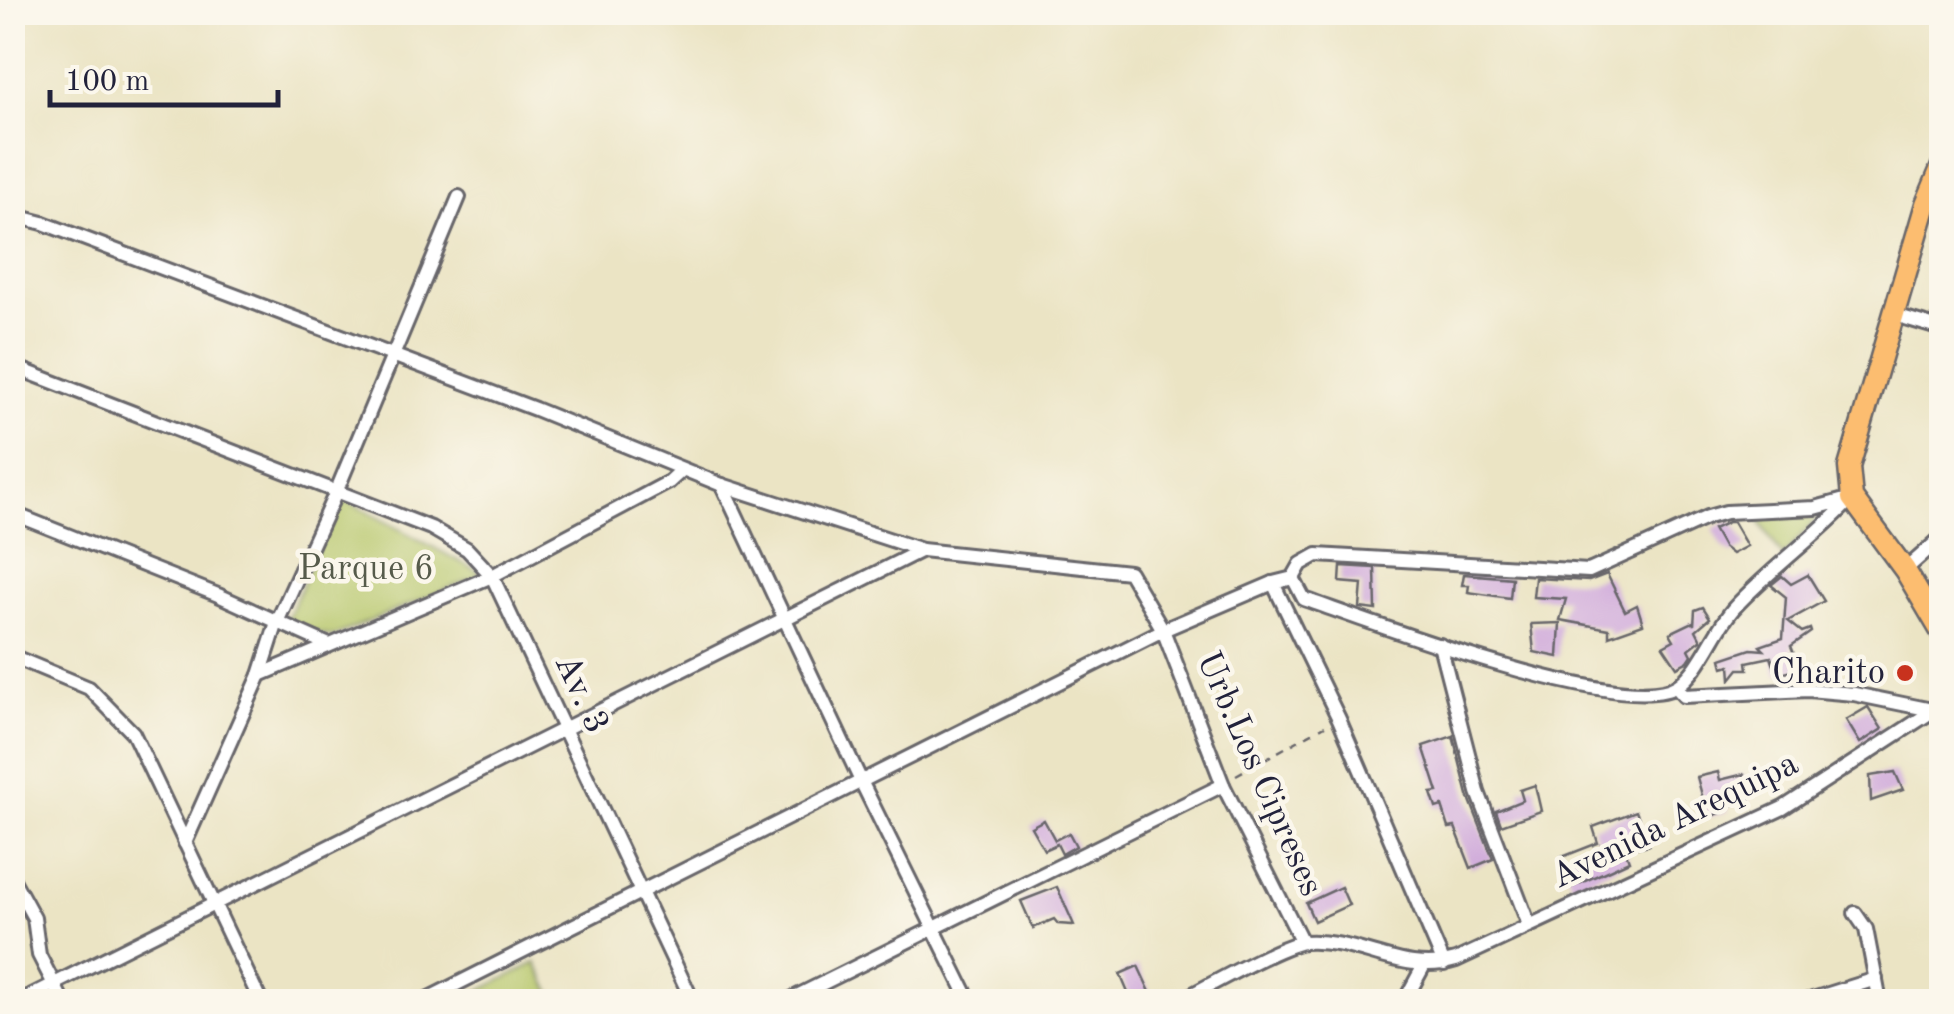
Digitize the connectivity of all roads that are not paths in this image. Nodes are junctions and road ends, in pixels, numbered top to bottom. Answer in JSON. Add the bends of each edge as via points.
{"nodes":[{"id":1,"x":1942,"y":166,"type":"edge"},
{"id":2,"x":459,"y":197,"type":"dead end"},
{"id":3,"x":12,"y":215,"type":"edge"},
{"id":4,"x":1894,"y":315,"type":"junction"},
{"id":5,"x":1942,"y":329,"type":"edge"},
{"id":6,"x":391,"y":354,"type":"junction"},
{"id":7,"x":12,"y":366,"type":"edge"},
{"id":8,"x":682,"y":470,"type":"junction"},
{"id":9,"x":722,"y":485,"type":"junction"},
{"id":10,"x":337,"y":490,"type":"junction"},
{"id":11,"x":1852,"y":498,"type":"junction"},
{"id":12,"x":12,"y":513,"type":"edge"},
{"id":13,"x":1942,"y":538,"type":"edge"},
{"id":14,"x":922,"y":550,"type":"junction"},
{"id":15,"x":1905,"y":570,"type":"junction"},
{"id":16,"x":492,"y":576,"type":"junction"},
{"id":17,"x":1294,"y":578,"type":"junction"},
{"id":18,"x":1274,"y":583,"type":"junction"},
{"id":19,"x":786,"y":617,"type":"junction"},
{"id":20,"x":277,"y":622,"type":"junction"},
{"id":21,"x":1163,"y":630,"type":"junction"},
{"id":22,"x":1942,"y":633,"type":"edge"},
{"id":23,"x":1440,"y":645,"type":"junction"},
{"id":24,"x":329,"y":646,"type":"junction"},
{"id":25,"x":12,"y":656,"type":"edge"},
{"id":26,"x":260,"y":675,"type":"junction"},
{"id":27,"x":1676,"y":686,"type":"junction"},
{"id":28,"x":1937,"y":707,"type":"edge"},
{"id":29,"x":564,"y":728,"type":"junction"},
{"id":30,"x":860,"y":779,"type":"junction"},
{"id":31,"x":1223,"y":785,"type":"junction"},
{"id":32,"x":185,"y":843,"type":"junction"},
{"id":33,"x":12,"y":878,"type":"edge"},
{"id":34,"x":641,"y":890,"type":"junction"},
{"id":35,"x":213,"y":904,"type":"junction"},
{"id":36,"x":1855,"y":913,"type":"dead end"},
{"id":37,"x":1529,"y":925,"type":"junction"},
{"id":38,"x":933,"y":929,"type":"junction"},
{"id":39,"x":1302,"y":942,"type":"junction"},
{"id":40,"x":1444,"y":964,"type":"junction"},
{"id":41,"x":1423,"y":967,"type":"junction"},
{"id":42,"x":1876,"y":979,"type":"junction"},
{"id":43,"x":54,"y":984,"type":"junction"},
{"id":44,"x":18,"y":1002,"type":"edge"},
{"id":45,"x":63,"y":1002,"type":"edge"},
{"id":46,"x":261,"y":1002,"type":"edge"},
{"id":47,"x":422,"y":1002,"type":"edge"},
{"id":48,"x":693,"y":1002,"type":"edge"},
{"id":49,"x":785,"y":1002,"type":"edge"},
{"id":50,"x":970,"y":1002,"type":"edge"},
{"id":51,"x":1178,"y":1002,"type":"edge"},
{"id":52,"x":1404,"y":1002,"type":"edge"},
{"id":53,"x":1803,"y":1002,"type":"edge"},
{"id":54,"x":1880,"y":1002,"type":"edge"}],
"edges":[{"from":1,"to":4,"type":"main road"},
{"from":2,"to":6,"type":"street"},
{"from":3,"to":6,"type":"street"},
{"from":4,"to":5,"type":"street"},
{"from":4,"to":11,"type":"main road","via":[[1849,467]]},
{"from":6,"to":8,"type":"street"},
{"from":6,"to":10,"type":"street"},
{"from":7,"to":10,"type":"street","name":"Av. 3"},
{"from":8,"to":9,"type":"street"},
{"from":8,"to":16,"type":"street"},
{"from":9,"to":14,"type":"street"},
{"from":9,"to":19,"type":"street"},
{"from":10,"to":16,"type":"street","name":"Av. 3","via":[[431,528]]},
{"from":10,"to":20,"type":"street"},
{"from":11,"to":15,"type":"main road"},
{"from":11,"to":17,"type":"street","via":[[1815,508],[1708,516],[1589,571],[1317,556],[1301,564]]},
{"from":11,"to":27,"type":"street","via":[[1734,608]]},
{"from":12,"to":20,"type":"street"},
{"from":13,"to":15,"type":"street"},
{"from":14,"to":19,"type":"street"},
{"from":14,"to":21,"type":"street","name":"Urb.Los Cipreses","via":[[1129,572]]},
{"from":15,"to":22,"type":"main road"},
{"from":16,"to":24,"type":"street"},
{"from":16,"to":29,"type":"street","name":"Av. 3"},
{"from":17,"to":18,"type":"street"},
{"from":17,"to":23,"type":"street","via":[[1304,600]]},
{"from":18,"to":21,"type":"street"},
{"from":18,"to":40,"type":"street"},
{"from":19,"to":29,"type":"street"},
{"from":19,"to":30,"type":"street"},
{"from":20,"to":24,"type":"street"},
{"from":20,"to":26,"type":"street"},
{"from":21,"to":30,"type":"street"},
{"from":21,"to":31,"type":"street","name":"Urb.Los Cipreses"},
{"from":23,"to":27,"type":"street","via":[[1611,691],[1661,693]]},
{"from":23,"to":37,"type":"street","via":[[1478,792]]},
{"from":24,"to":26,"type":"street"},
{"from":25,"to":32,"type":"street","via":[[89,688],[134,733]]},
{"from":26,"to":32,"type":"street"},
{"from":27,"to":28,"type":"street","via":[[1684,696],[1808,690]]},
{"from":28,"to":37,"type":"street","name":"Avenida Arequipa","via":[[1783,808]]},
{"from":29,"to":34,"type":"street","name":"Av. 3"},
{"from":29,"to":35,"type":"street"},
{"from":30,"to":34,"type":"street"},
{"from":30,"to":38,"type":"street"},
{"from":31,"to":38,"type":"street"},
{"from":31,"to":39,"type":"street","name":"Urb.Los Cipreses"},
{"from":32,"to":35,"type":"street"},
{"from":33,"to":43,"type":"street","via":[[34,918]]},
{"from":34,"to":47,"type":"street"},
{"from":34,"to":48,"type":"street","name":"Av. 3"},
{"from":35,"to":43,"type":"street"},
{"from":35,"to":46,"type":"street"},
{"from":36,"to":42,"type":"street","via":[[1866,929]]},
{"from":37,"to":40,"type":"street","name":"Avenida Arequipa"},
{"from":38,"to":49,"type":"street"},
{"from":38,"to":50,"type":"street"},
{"from":39,"to":41,"type":"street"},
{"from":39,"to":51,"type":"street"},
{"from":40,"to":41,"type":"street","name":"Avenida Arequipa"},
{"from":41,"to":52,"type":"street"},
{"from":42,"to":53,"type":"street"},
{"from":42,"to":54,"type":"street"},
{"from":43,"to":44,"type":"street"},
{"from":43,"to":45,"type":"street"}]}
